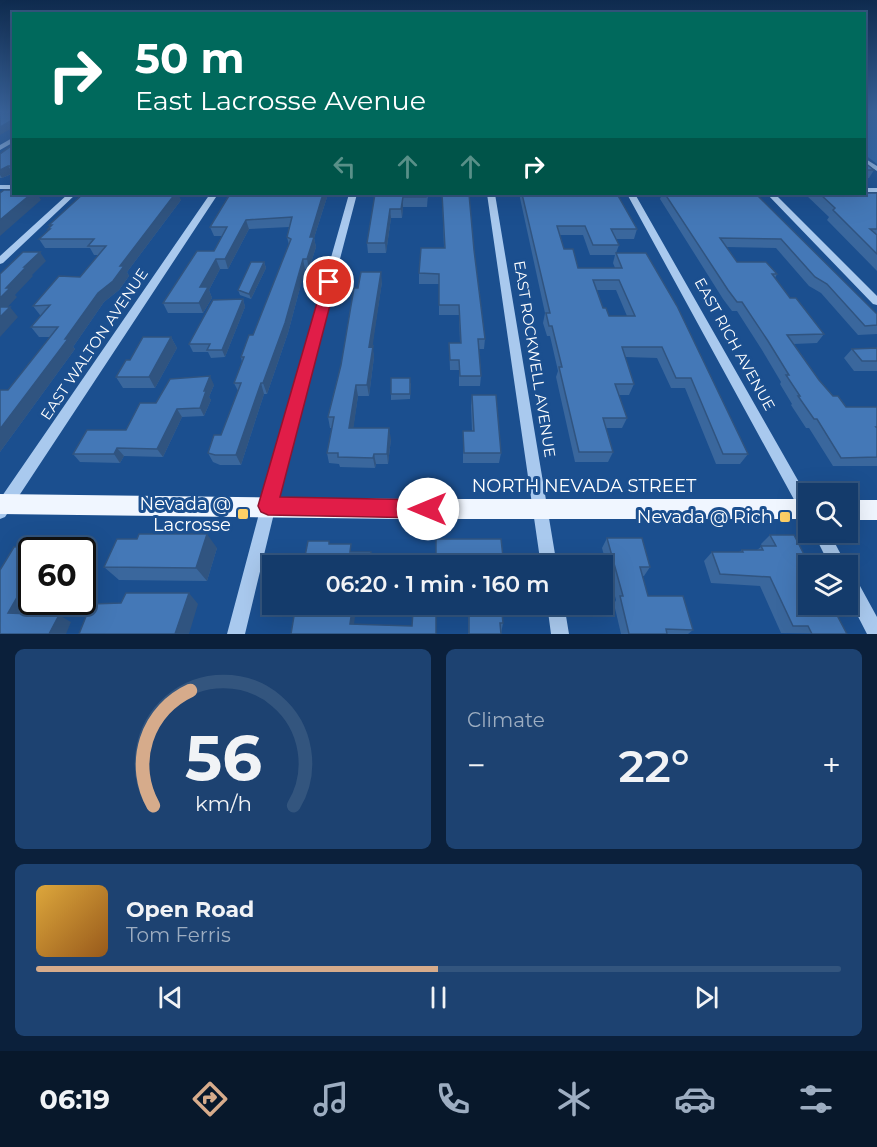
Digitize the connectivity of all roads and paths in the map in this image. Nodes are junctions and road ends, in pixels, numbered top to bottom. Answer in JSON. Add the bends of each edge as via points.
{"nodes":[{"id":1,"x":71,"y":195,"type":"edge"},
{"id":2,"x":213,"y":195,"type":"edge"},
{"id":3,"x":354,"y":195,"type":"edge"},
{"id":4,"x":491,"y":195,"type":"edge"},
{"id":5,"x":632,"y":195,"type":"edge"},
{"id":6,"x":772,"y":195,"type":"edge"},
{"id":7,"x":0,"y":261,"type":"edge"},
{"id":8,"x":877,"y":302,"type":"edge"},
{"id":9,"x":798,"y":492,"type":"edge"},
{"id":10,"x":268,"y":506,"type":"junction"},
{"id":11,"x":2,"y":507,"type":"edge"},
{"id":12,"x":540,"y":509,"type":"junction"},
{"id":13,"x":798,"y":510,"type":"edge"},
{"id":14,"x":858,"y":510,"type":"edge"},
{"id":15,"x":877,"y":510,"type":"edge"},
{"id":16,"x":547,"y":555,"type":"edge"},
{"id":17,"x":858,"y":599,"type":"edge"},
{"id":18,"x":557,"y":615,"type":"edge"},
{"id":19,"x":236,"y":634,"type":"edge"},
{"id":20,"x":560,"y":634,"type":"edge"},
{"id":21,"x":877,"y":634,"type":"edge"}],
"edges":[{"from":1,"to":7,"type":"street"},
{"from":2,"to":11,"type":"street","name":"EAST WALTON AVENUE"},
{"from":3,"to":10,"type":"street"},
{"from":4,"to":12,"type":"street","name":"EAST ROCKWELL AVENUE"},
{"from":5,"to":9,"type":"street","name":"EAST RICH AVENUE"},
{"from":6,"to":8,"type":"street"},
{"from":10,"to":11,"type":"main road","name":"NORTH NEVADA STREET"},
{"from":10,"to":12,"type":"main road","name":"NORTH NEVADA STREET"},
{"from":10,"to":19,"type":"street"},
{"from":12,"to":13,"type":"main road","name":"NORTH NEVADA STREET"},
{"from":12,"to":16,"type":"street","name":"EAST ROCKWELL AVENUE"},
{"from":14,"to":15,"type":"main road"},
{"from":17,"to":21,"type":"street"},
{"from":18,"to":20,"type":"street"}]}
